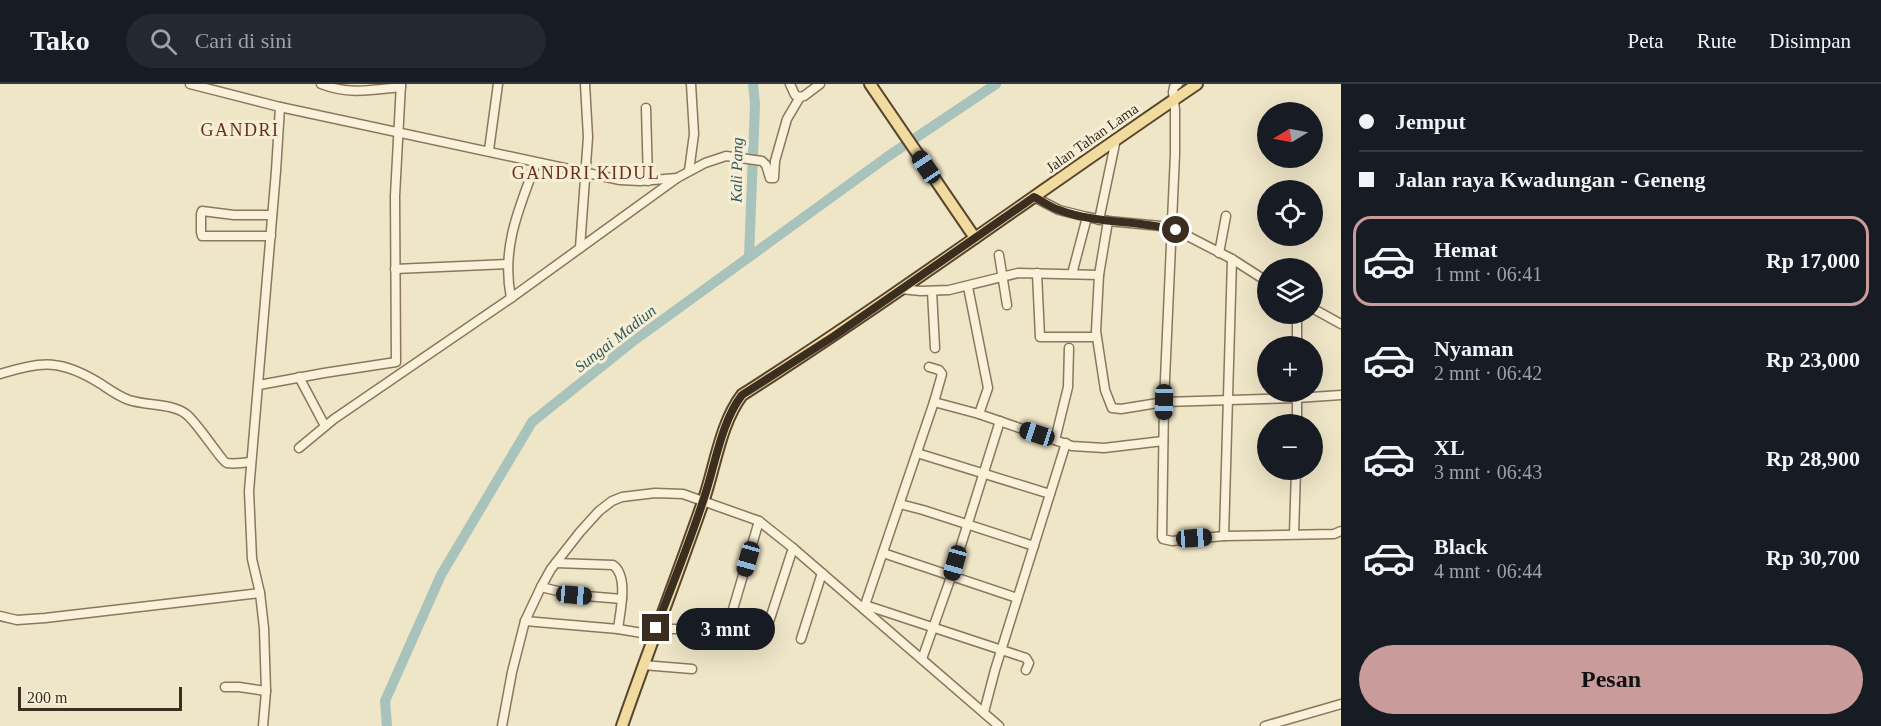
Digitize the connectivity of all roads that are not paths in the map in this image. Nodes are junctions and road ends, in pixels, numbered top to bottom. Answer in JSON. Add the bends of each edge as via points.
{"nodes":[{"id":1,"x":190,"y":84,"type":"edge"},
{"id":2,"x":321,"y":84,"type":"edge"},
{"id":3,"x":498,"y":84,"type":"edge"},
{"id":4,"x":585,"y":84,"type":"edge"},
{"id":5,"x":691,"y":84,"type":"edge"},
{"id":6,"x":790,"y":84,"type":"edge"},
{"id":7,"x":820,"y":84,"type":"edge"},
{"id":8,"x":870,"y":84,"type":"edge"},
{"id":9,"x":1178,"y":84,"type":"edge"},
{"id":10,"x":1197,"y":84,"type":"edge"},
{"id":11,"x":401,"y":85,"type":"edge"},
{"id":12,"x":800,"y":97,"type":"junction"},
{"id":13,"x":1174,"y":100,"type":"junction"},
{"id":14,"x":280,"y":106,"type":"junction"},
{"id":15,"x":646,"y":108,"type":"dead end"},
{"id":16,"x":398,"y":132,"type":"junction"},
{"id":17,"x":1116,"y":139,"type":"junction"},
{"id":18,"x":489,"y":150,"type":"junction"},
{"id":19,"x":536,"y":163,"type":"junction"},
{"id":20,"x":689,"y":171,"type":"junction"},
{"id":21,"x":586,"y":173,"type":"junction"},
{"id":22,"x":677,"y":178,"type":"junction"},
{"id":23,"x":648,"y":181,"type":"junction"},
{"id":24,"x":1034,"y":197,"type":"junction"},
{"id":25,"x":272,"y":215,"type":"junction"},
{"id":26,"x":1226,"y":216,"type":"dead end"},
{"id":27,"x":1087,"y":217,"type":"junction"},
{"id":28,"x":1103,"y":220,"type":"junction"},
{"id":29,"x":1170,"y":228,"type":"junction"},
{"id":30,"x":271,"y":236,"type":"junction"},
{"id":31,"x":975,"y":238,"type":"junction"},
{"id":32,"x":580,"y":248,"type":"junction"},
{"id":33,"x":1219,"y":253,"type":"junction"},
{"id":34,"x":999,"y":255,"type":"dead end"},
{"id":35,"x":1232,"y":260,"type":"junction"},
{"id":36,"x":508,"y":264,"type":"junction"},
{"id":37,"x":395,"y":270,"type":"junction"},
{"id":38,"x":1037,"y":273,"type":"junction"},
{"id":39,"x":1072,"y":274,"type":"junction"},
{"id":40,"x":1099,"y":275,"type":"junction"},
{"id":41,"x":1257,"y":275,"type":"edge"},
{"id":42,"x":1002,"y":276,"type":"junction"},
{"id":43,"x":968,"y":287,"type":"junction"},
{"id":44,"x":900,"y":288,"type":"junction"},
{"id":45,"x":932,"y":291,"type":"junction"},
{"id":46,"x":511,"y":298,"type":"junction"},
{"id":47,"x":1006,"y":305,"type":"dead end"},
{"id":48,"x":1323,"y":314,"type":"edge"},
{"id":49,"x":1341,"y":324,"type":"edge"},
{"id":50,"x":1096,"y":337,"type":"junction"},
{"id":51,"x":935,"y":348,"type":"dead end"},
{"id":52,"x":1070,"y":348,"type":"dead end"},
{"id":53,"x":930,"y":367,"type":"dead end"},
{"id":54,"x":0,"y":374,"type":"edge"},
{"id":55,"x":299,"y":377,"type":"junction"},
{"id":56,"x":259,"y":385,"type":"junction"},
{"id":57,"x":1323,"y":395,"type":"edge"},
{"id":58,"x":1341,"y":395,"type":"edge"},
{"id":59,"x":1257,"y":398,"type":"edge"},
{"id":60,"x":1227,"y":401,"type":"junction"},
{"id":61,"x":934,"y":402,"type":"junction"},
{"id":62,"x":1164,"y":402,"type":"junction"},
{"id":63,"x":979,"y":414,"type":"junction"},
{"id":64,"x":1000,"y":421,"type":"junction"},
{"id":65,"x":325,"y":426,"type":"junction"},
{"id":66,"x":1055,"y":440,"type":"junction"},
{"id":67,"x":1163,"y":441,"type":"junction"},
{"id":68,"x":1066,"y":443,"type":"junction"},
{"id":69,"x":299,"y":448,"type":"dead end"},
{"id":70,"x":917,"y":453,"type":"junction"},
{"id":71,"x":250,"y":462,"type":"junction"},
{"id":72,"x":982,"y":473,"type":"junction"},
{"id":73,"x":1296,"y":480,"type":"edge"},
{"id":74,"x":1050,"y":494,"type":"junction"},
{"id":75,"x":704,"y":501,"type":"junction"},
{"id":76,"x":900,"y":504,"type":"junction"},
{"id":77,"x":759,"y":521,"type":"junction"},
{"id":78,"x":967,"y":524,"type":"junction"},
{"id":79,"x":1341,"y":531,"type":"edge"},
{"id":80,"x":1294,"y":534,"type":"junction"},
{"id":81,"x":1224,"y":536,"type":"junction"},
{"id":82,"x":1034,"y":546,"type":"junction"},
{"id":83,"x":793,"y":548,"type":"junction"},
{"id":84,"x":883,"y":553,"type":"junction"},
{"id":85,"x":556,"y":563,"type":"junction"},
{"id":86,"x":822,"y":573,"type":"junction"},
{"id":87,"x":951,"y":577,"type":"junction"},
{"id":88,"x":541,"y":587,"type":"junction"},
{"id":89,"x":260,"y":593,"type":"junction"},
{"id":90,"x":1017,"y":598,"type":"junction"},
{"id":91,"x":622,"y":599,"type":"junction"},
{"id":92,"x":863,"y":606,"type":"junction"},
{"id":93,"x":0,"y":616,"type":"edge"},
{"id":94,"x":731,"y":616,"type":"dead end"},
{"id":95,"x":525,"y":621,"type":"junction"},
{"id":96,"x":933,"y":627,"type":"junction"},
{"id":97,"x":618,"y":628,"type":"junction"},
{"id":98,"x":767,"y":628,"type":"dead end"},
{"id":99,"x":707,"y":629,"type":"dead end"},
{"id":100,"x":655,"y":632,"type":"junction"},
{"id":101,"x":801,"y":639,"type":"dead end"},
{"id":102,"x":1001,"y":650,"type":"junction"},
{"id":103,"x":922,"y":659,"type":"junction"},
{"id":104,"x":643,"y":665,"type":"junction"},
{"id":105,"x":692,"y":669,"type":"dead end"},
{"id":106,"x":1026,"y":670,"type":"dead end"},
{"id":107,"x":225,"y":687,"type":"dead end"},
{"id":108,"x":266,"y":691,"type":"junction"},
{"id":109,"x":1341,"y":704,"type":"edge"},
{"id":110,"x":984,"y":712,"type":"junction"},
{"id":111,"x":263,"y":726,"type":"edge"},
{"id":112,"x":502,"y":726,"type":"edge"},
{"id":113,"x":622,"y":726,"type":"edge"},
{"id":114,"x":999,"y":726,"type":"edge"},
{"id":115,"x":1265,"y":726,"type":"edge"}],
"edges":[{"from":1,"to":14,"type":"street"},
{"from":2,"to":11,"type":"street","via":[[356,92]]},
{"from":3,"to":18,"type":"street"},
{"from":4,"to":21,"type":"street"},
{"from":5,"to":20,"type":"street","via":[[694,134]]},
{"from":6,"to":12,"type":"street"},
{"from":7,"to":12,"type":"street"},
{"from":8,"to":31,"type":"main road"},
{"from":9,"to":13,"type":"street","via":[[1173,89]]},
{"from":10,"to":13,"type":"main road","name":"Jalan Tahan Lama"},
{"from":11,"to":16,"type":"street"},
{"from":12,"to":20,"type":"street","via":[[787,119],[774,178],[770,178],[762,161],[726,156]]},
{"from":13,"to":17,"type":"main road","name":"Jalan Tahan Lama"},
{"from":13,"to":29,"type":"street"},
{"from":14,"to":16,"type":"street"},
{"from":14,"to":25,"type":"street"},
{"from":15,"to":23,"type":"street"},
{"from":16,"to":18,"type":"street"},
{"from":16,"to":37,"type":"street"},
{"from":17,"to":24,"type":"main road","name":"Jalan Tahan Lama"},
{"from":17,"to":28,"type":"street"},
{"from":18,"to":19,"type":"street"},
{"from":19,"to":21,"type":"street"},
{"from":19,"to":36,"type":"street","via":[[512,232]]},
{"from":20,"to":22,"type":"street"},
{"from":21,"to":23,"type":"street"},
{"from":21,"to":32,"type":"street"},
{"from":22,"to":23,"type":"street"},
{"from":22,"to":32,"type":"street"},
{"from":24,"to":27,"type":"street","via":[[1059,210]]},
{"from":24,"to":31,"type":"main road","name":"Jalan Tahan Lama"},
{"from":25,"to":30,"type":"street"},
{"from":25,"to":30,"type":"street","via":[[208,211],[201,214],[202,236]]},
{"from":26,"to":33,"type":"street"},
{"from":27,"to":28,"type":"street"},
{"from":27,"to":39,"type":"street"},
{"from":28,"to":29,"type":"street"},
{"from":28,"to":40,"type":"street"},
{"from":29,"to":33,"type":"street"},
{"from":29,"to":62,"type":"street"},
{"from":30,"to":56,"type":"street"},
{"from":31,"to":44,"type":"main road","name":"Jalan Tahan Lama"},
{"from":32,"to":46,"type":"street"},
{"from":33,"to":35,"type":"street"},
{"from":34,"to":42,"type":"street"},
{"from":35,"to":41,"type":"street"},
{"from":35,"to":60,"type":"street"},
{"from":36,"to":37,"type":"street"},
{"from":36,"to":46,"type":"street"},
{"from":37,"to":55,"type":"street","via":[[396,363]]},
{"from":38,"to":39,"type":"street"},
{"from":38,"to":42,"type":"street"},
{"from":38,"to":50,"type":"street","via":[[1040,337]]},
{"from":39,"to":40,"type":"street"},
{"from":40,"to":50,"type":"street"},
{"from":42,"to":43,"type":"street"},
{"from":42,"to":47,"type":"street"},
{"from":43,"to":45,"type":"street"},
{"from":43,"to":63,"type":"street","via":[[988,388]]},
{"from":44,"to":45,"type":"street"},
{"from":44,"to":75,"type":"main road","name":"Jalan Tahan Lama","via":[[742,395],[729,418]]},
{"from":45,"to":51,"type":"street"},
{"from":46,"to":65,"type":"street"},
{"from":48,"to":49,"type":"street"},
{"from":50,"to":62,"type":"street","via":[[1112,408]]},
{"from":52,"to":66,"type":"street","via":[[1068,387]]},
{"from":53,"to":61,"type":"street","via":[[942,374]]},
{"from":54,"to":71,"type":"street","via":[[36,364],[51,364],[83,374],[126,399],[178,409],[208,437],[224,462]]},
{"from":55,"to":56,"type":"street"},
{"from":55,"to":65,"type":"street"},
{"from":56,"to":71,"type":"street"},
{"from":57,"to":58,"type":"street"},
{"from":59,"to":60,"type":"street"},
{"from":60,"to":62,"type":"street"},
{"from":60,"to":81,"type":"street"},
{"from":61,"to":63,"type":"street"},
{"from":61,"to":70,"type":"street"},
{"from":62,"to":67,"type":"street"},
{"from":63,"to":64,"type":"street"},
{"from":64,"to":66,"type":"street"},
{"from":64,"to":72,"type":"street"},
{"from":65,"to":69,"type":"street"},
{"from":66,"to":68,"type":"street"},
{"from":67,"to":68,"type":"street","via":[[1104,448]]},
{"from":67,"to":81,"type":"street","via":[[1162,537],[1172,541]]},
{"from":68,"to":74,"type":"street"},
{"from":70,"to":72,"type":"street"},
{"from":70,"to":76,"type":"street"},
{"from":71,"to":89,"type":"street","via":[[252,559]]},
{"from":72,"to":74,"type":"street"},
{"from":72,"to":78,"type":"street"},
{"from":73,"to":80,"type":"street"},
{"from":74,"to":82,"type":"street"},
{"from":75,"to":77,"type":"street"},
{"from":75,"to":85,"type":"street","via":[[655,492],[612,501],[598,512]]},
{"from":75,"to":100,"type":"main road","name":"Jalan Tahan Lama"},
{"from":76,"to":78,"type":"street"},
{"from":76,"to":84,"type":"street"},
{"from":77,"to":83,"type":"street"},
{"from":77,"to":94,"type":"street"},
{"from":78,"to":82,"type":"street"},
{"from":78,"to":87,"type":"street"},
{"from":79,"to":80,"type":"street"},
{"from":80,"to":81,"type":"street"},
{"from":82,"to":90,"type":"street"},
{"from":83,"to":86,"type":"street"},
{"from":83,"to":98,"type":"street"},
{"from":84,"to":87,"type":"street"},
{"from":84,"to":92,"type":"street"},
{"from":85,"to":88,"type":"street"},
{"from":85,"to":91,"type":"street","via":[[612,565],[619,570],[622,580]]},
{"from":86,"to":92,"type":"street"},
{"from":86,"to":101,"type":"street"},
{"from":87,"to":90,"type":"street"},
{"from":87,"to":96,"type":"street"},
{"from":88,"to":91,"type":"street","via":[[574,595]]},
{"from":88,"to":95,"type":"street"},
{"from":89,"to":93,"type":"street","via":[[45,618],[17,620]]},
{"from":89,"to":108,"type":"street"},
{"from":90,"to":102,"type":"street"},
{"from":91,"to":97,"type":"street"},
{"from":92,"to":96,"type":"street"},
{"from":92,"to":103,"type":"street"},
{"from":95,"to":97,"type":"street"},
{"from":95,"to":112,"type":"street"},
{"from":96,"to":102,"type":"street"},
{"from":96,"to":103,"type":"street"},
{"from":97,"to":100,"type":"street"},
{"from":99,"to":100,"type":"street"},
{"from":100,"to":104,"type":"main road","name":"Jalan Tahan Lama"},
{"from":102,"to":106,"type":"street","via":[[1028,660]]},
{"from":102,"to":110,"type":"street"},
{"from":103,"to":110,"type":"street"},
{"from":104,"to":105,"type":"street"},
{"from":104,"to":113,"type":"main road","name":"Jalan Tahan Lama"},
{"from":107,"to":108,"type":"street"},
{"from":108,"to":111,"type":"street"},
{"from":109,"to":115,"type":"street"},
{"from":110,"to":114,"type":"street"}]}
